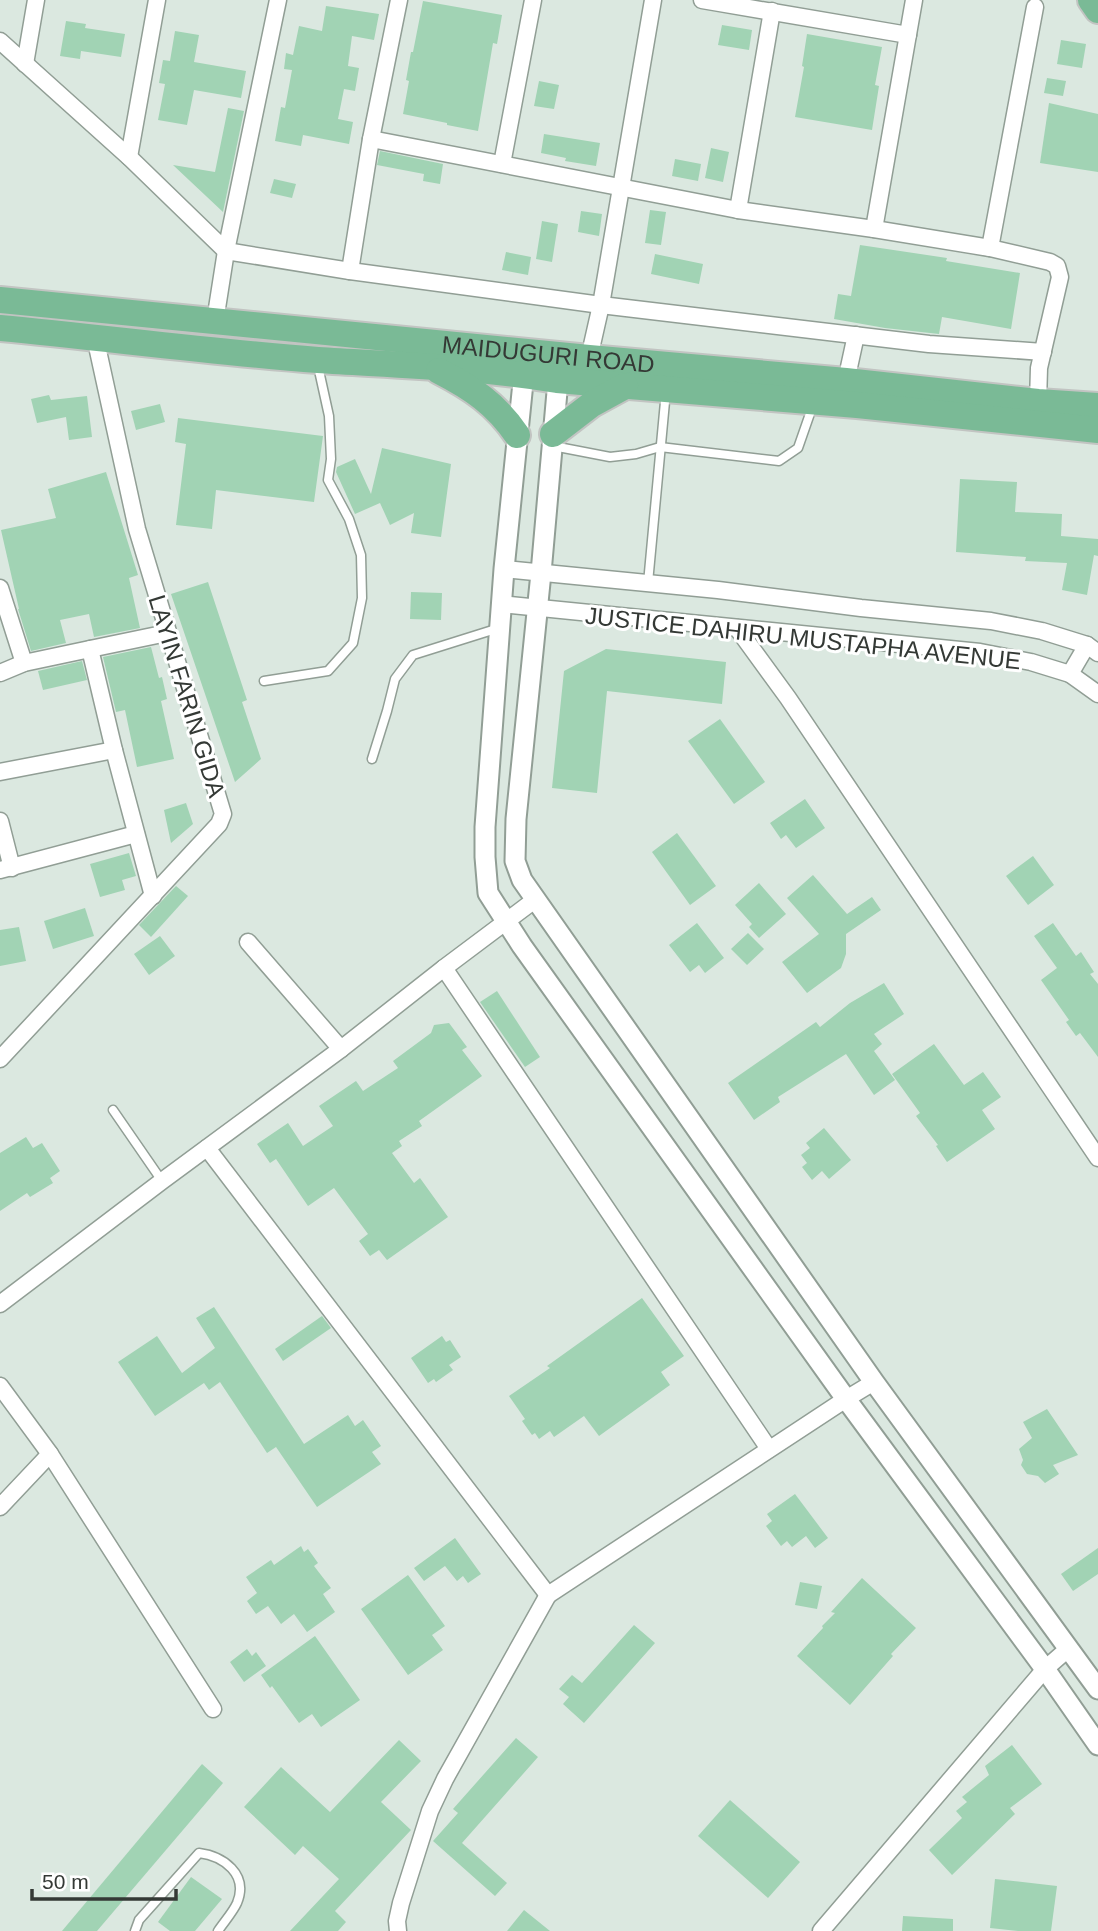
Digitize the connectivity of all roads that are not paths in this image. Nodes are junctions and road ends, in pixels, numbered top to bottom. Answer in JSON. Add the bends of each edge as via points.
{"nodes":[{"id":1,"x":36,"y":0,"type":"edge"},
{"id":2,"x":158,"y":0,"type":"edge"},
{"id":3,"x":278,"y":0,"type":"edge"},
{"id":4,"x":399,"y":0,"type":"edge"},
{"id":5,"x":533,"y":0,"type":"edge"},
{"id":6,"x":653,"y":0,"type":"edge"},
{"id":7,"x":702,"y":0,"type":"edge"},
{"id":8,"x":914,"y":0,"type":"edge"},
{"id":9,"x":1091,"y":0,"type":"edge"},
{"id":10,"x":1035,"y":7,"type":"dead end"},
{"id":11,"x":1098,"y":10,"type":"edge"},
{"id":12,"x":772,"y":11,"type":"junction"},
{"id":13,"x":908,"y":34,"type":"junction"},
{"id":14,"x":0,"y":41,"type":"edge"},
{"id":15,"x":25,"y":64,"type":"junction"},
{"id":16,"x":371,"y":139,"type":"junction"},
{"id":17,"x":129,"y":157,"type":"junction"},
{"id":18,"x":502,"y":164,"type":"junction"},
{"id":19,"x":620,"y":187,"type":"junction"},
{"id":20,"x":738,"y":210,"type":"junction"},
{"id":21,"x":874,"y":229,"type":"junction"},
{"id":22,"x":990,"y":248,"type":"junction"},
{"id":23,"x":226,"y":251,"type":"junction"},
{"id":24,"x":350,"y":271,"type":"junction"},
{"id":25,"x":0,"y":300,"type":"edge"},
{"id":26,"x":601,"y":304,"type":"junction"},
{"id":27,"x":215,"y":321,"type":"junction"},
{"id":28,"x":0,"y":328,"type":"edge"},
{"id":29,"x":856,"y":335,"type":"junction"},
{"id":30,"x":95,"y":337,"type":"junction"},
{"id":31,"x":1043,"y":352,"type":"junction"},
{"id":32,"x":589,"y":358,"type":"junction"},
{"id":33,"x":316,"y":359,"type":"junction"},
{"id":34,"x":525,"y":363,"type":"junction"},
{"id":35,"x":428,"y":366,"type":"junction"},
{"id":36,"x":559,"y":367,"type":"junction"},
{"id":37,"x":846,"y":381,"type":"junction"},
{"id":38,"x":625,"y":386,"type":"junction"},
{"id":39,"x":667,"y":389,"type":"junction"},
{"id":40,"x":814,"y":402,"type":"junction"},
{"id":41,"x":1038,"y":402,"type":"junction"},
{"id":42,"x":1092,"y":403,"type":"edge"},
{"id":43,"x":1098,"y":430,"type":"edge"},
{"id":44,"x":517,"y":435,"type":"junction"},
{"id":45,"x":552,"y":440,"type":"junction"},
{"id":46,"x":660,"y":447,"type":"junction"},
{"id":47,"x":504,"y":569,"type":"junction"},
{"id":48,"x":541,"y":573,"type":"junction"},
{"id":49,"x":648,"y":583,"type":"junction"},
{"id":50,"x":1,"y":598,"type":"edge"},
{"id":51,"x":501,"y":604,"type":"junction"},
{"id":52,"x":537,"y":609,"type":"junction"},
{"id":53,"x":499,"y":628,"type":"junction"},
{"id":54,"x":737,"y":628,"type":"junction"},
{"id":55,"x":167,"y":633,"type":"junction"},
{"id":56,"x":90,"y":649,"type":"junction"},
{"id":57,"x":1092,"y":649,"type":"edge"},
{"id":58,"x":24,"y":663,"type":"junction"},
{"id":59,"x":0,"y":673,"type":"edge"},
{"id":60,"x":1070,"y":674,"type":"junction"},
{"id":61,"x":264,"y":681,"type":"dead end"},
{"id":62,"x":1098,"y":694,"type":"edge"},
{"id":63,"x":114,"y":750,"type":"junction"},
{"id":64,"x":372,"y":759,"type":"dead end"},
{"id":65,"x":0,"y":772,"type":"edge"},
{"id":66,"x":0,"y":821,"type":"edge"},
{"id":67,"x":136,"y":834,"type":"junction"},
{"id":68,"x":6,"y":869,"type":"edge"},
{"id":69,"x":153,"y":895,"type":"junction"},
{"id":70,"x":536,"y":899,"type":"junction"},
{"id":71,"x":506,"y":921,"type":"junction"},
{"id":72,"x":248,"y":942,"type":"dead end"},
{"id":73,"x":444,"y":968,"type":"junction"},
{"id":74,"x":341,"y":1049,"type":"junction"},
{"id":75,"x":0,"y":1059,"type":"edge"},
{"id":76,"x":113,"y":1110,"type":"dead end"},
{"id":77,"x":207,"y":1148,"type":"junction"},
{"id":78,"x":1098,"y":1158,"type":"edge"},
{"id":79,"x":162,"y":1181,"type":"junction"},
{"id":80,"x":0,"y":1304,"type":"edge"},
{"id":81,"x":874,"y":1382,"type":"junction"},
{"id":82,"x":0,"y":1386,"type":"edge"},
{"id":83,"x":846,"y":1399,"type":"junction"},
{"id":84,"x":769,"y":1449,"type":"junction"},
{"id":85,"x":50,"y":1454,"type":"junction"},
{"id":86,"x":0,"y":1507,"type":"edge"},
{"id":87,"x":548,"y":1595,"type":"junction"},
{"id":88,"x":1069,"y":1648,"type":"junction"},
{"id":89,"x":1045,"y":1669,"type":"junction"},
{"id":90,"x":1098,"y":1689,"type":"edge"},
{"id":91,"x":213,"y":1709,"type":"dead end"},
{"id":92,"x":1098,"y":1745,"type":"edge"},
{"id":93,"x":394,"y":1928,"type":"edge"},
{"id":94,"x":135,"y":1931,"type":"edge"},
{"id":95,"x":218,"y":1931,"type":"edge"},
{"id":96,"x":821,"y":1931,"type":"edge"}],
"edges":[{"from":1,"to":15,"type":"street"},
{"from":2,"to":17,"type":"street"},
{"from":3,"to":23,"type":"street"},
{"from":4,"to":16,"type":"street"},
{"from":5,"to":18,"type":"street"},
{"from":6,"to":19,"type":"street"},
{"from":7,"to":12,"type":"street"},
{"from":8,"to":13,"type":"street"},
{"from":9,"to":11,"type":"highway"},
{"from":10,"to":22,"type":"street"},
{"from":12,"to":13,"type":"street"},
{"from":12,"to":20,"type":"street"},
{"from":13,"to":21,"type":"street"},
{"from":14,"to":15,"type":"street"},
{"from":15,"to":17,"type":"street"},
{"from":16,"to":18,"type":"street"},
{"from":16,"to":24,"type":"street"},
{"from":17,"to":23,"type":"street"},
{"from":18,"to":19,"type":"street"},
{"from":19,"to":20,"type":"street"},
{"from":19,"to":26,"type":"street"},
{"from":20,"to":21,"type":"street"},
{"from":21,"to":22,"type":"street"},
{"from":22,"to":31,"type":"street","via":[[1057,265],[1060,277]]},
{"from":23,"to":24,"type":"street"},
{"from":23,"to":27,"type":"street"},
{"from":24,"to":26,"type":"street"},
{"from":25,"to":27,"type":"highway","name":"MAIDUGURI ROAD"},
{"from":26,"to":29,"type":"street"},
{"from":26,"to":32,"type":"street"},
{"from":27,"to":34,"type":"highway","name":"MAIDUGURI ROAD"},
{"from":28,"to":30,"type":"highway","name":"MAIDUGURI ROAD"},
{"from":29,"to":31,"type":"street"},
{"from":29,"to":37,"type":"street"},
{"from":30,"to":33,"type":"highway","name":"MAIDUGURI ROAD"},
{"from":30,"to":55,"type":"street","name":"LAYIN FARIN GIDA","via":[[137,529]]},
{"from":31,"to":41,"type":"street"},
{"from":32,"to":36,"type":"highway","name":"MAIDUGURI ROAD"},
{"from":32,"to":37,"type":"highway","name":"MAIDUGURI ROAD"},
{"from":33,"to":35,"type":"highway","name":"MAIDUGURI ROAD"},
{"from":33,"to":61,"type":"lane","via":[[329,416],[328,480],[349,519],[361,555],[362,598],[353,643],[328,671]]},
{"from":34,"to":35,"type":"highway","name":"MAIDUGURI ROAD"},
{"from":34,"to":36,"type":"highway","name":"MAIDUGURI ROAD"},
{"from":34,"to":44,"type":"street"},
{"from":35,"to":44,"type":"highway","via":[[468,386],[494,406]]},
{"from":36,"to":38,"type":"highway","name":"MAIDUGURI ROAD"},
{"from":36,"to":45,"type":"street"},
{"from":37,"to":41,"type":"highway","name":"MAIDUGURI ROAD"},
{"from":38,"to":39,"type":"highway","name":"MAIDUGURI ROAD"},
{"from":38,"to":45,"type":"highway","via":[[593,404]]},
{"from":39,"to":40,"type":"highway","name":"MAIDUGURI ROAD"},
{"from":39,"to":46,"type":"lane"},
{"from":40,"to":43,"type":"highway","name":"MAIDUGURI ROAD"},
{"from":40,"to":46,"type":"lane","via":[[798,448],[779,461]]},
{"from":41,"to":42,"type":"highway","name":"MAIDUGURI ROAD"},
{"from":44,"to":47,"type":"street"},
{"from":45,"to":46,"type":"lane","via":[[610,457]]},
{"from":45,"to":48,"type":"street"},
{"from":46,"to":49,"type":"lane"},
{"from":47,"to":48,"type":"street"},
{"from":47,"to":51,"type":"street"},
{"from":48,"to":49,"type":"street"},
{"from":48,"to":52,"type":"street"},
{"from":49,"to":57,"type":"street","via":[[991,621],[1042,631]]},
{"from":50,"to":58,"type":"street"},
{"from":51,"to":52,"type":"street","name":"JUSTICE DAHIRU MUSTAPHA AVENUE"},
{"from":51,"to":53,"type":"street"},
{"from":52,"to":54,"type":"street","name":"JUSTICE DAHIRU MUSTAPHA AVENUE"},
{"from":52,"to":70,"type":"street","via":[[515,861]]},
{"from":53,"to":64,"type":"lane","via":[[413,655],[395,679]]},
{"from":53,"to":71,"type":"street","via":[[485,857],[488,893]]},
{"from":54,"to":60,"type":"street","name":"JUSTICE DAHIRU MUSTAPHA AVENUE","via":[[980,652]]},
{"from":54,"to":78,"type":"street"},
{"from":55,"to":56,"type":"street"},
{"from":55,"to":69,"type":"street","name":"LAYIN FARIN GIDA","via":[[223,814],[219,824]]},
{"from":56,"to":58,"type":"street"},
{"from":56,"to":63,"type":"street"},
{"from":57,"to":60,"type":"street"},
{"from":58,"to":59,"type":"street"},
{"from":60,"to":62,"type":"street","name":"JUSTICE DAHIRU MUSTAPHA AVENUE"},
{"from":63,"to":65,"type":"street"},
{"from":63,"to":67,"type":"street"},
{"from":66,"to":68,"type":"street"},
{"from":67,"to":68,"type":"street"},
{"from":67,"to":69,"type":"street"},
{"from":69,"to":75,"type":"street","name":"LAYIN FARIN GIDA"},
{"from":70,"to":71,"type":"street"},
{"from":70,"to":81,"type":"street"},
{"from":71,"to":73,"type":"street"},
{"from":71,"to":83,"type":"street"},
{"from":72,"to":74,"type":"street"},
{"from":73,"to":74,"type":"street"},
{"from":73,"to":84,"type":"street"},
{"from":74,"to":77,"type":"street"},
{"from":76,"to":79,"type":"lane"},
{"from":77,"to":79,"type":"street"},
{"from":77,"to":87,"type":"street"},
{"from":79,"to":80,"type":"street"},
{"from":81,"to":83,"type":"street"},
{"from":81,"to":88,"type":"street"},
{"from":82,"to":85,"type":"street"},
{"from":83,"to":84,"type":"street"},
{"from":83,"to":89,"type":"street"},
{"from":84,"to":87,"type":"street"},
{"from":85,"to":86,"type":"street"},
{"from":85,"to":91,"type":"street"},
{"from":87,"to":93,"type":"street","via":[[430,1811]]},
{"from":88,"to":89,"type":"street"},
{"from":88,"to":90,"type":"street"},
{"from":89,"to":92,"type":"street"},
{"from":89,"to":96,"type":"street"},
{"from":94,"to":95,"type":"lane","via":[[138,1920],[199,1853],[224,1860],[237,1874],[237,1902]]}]}
